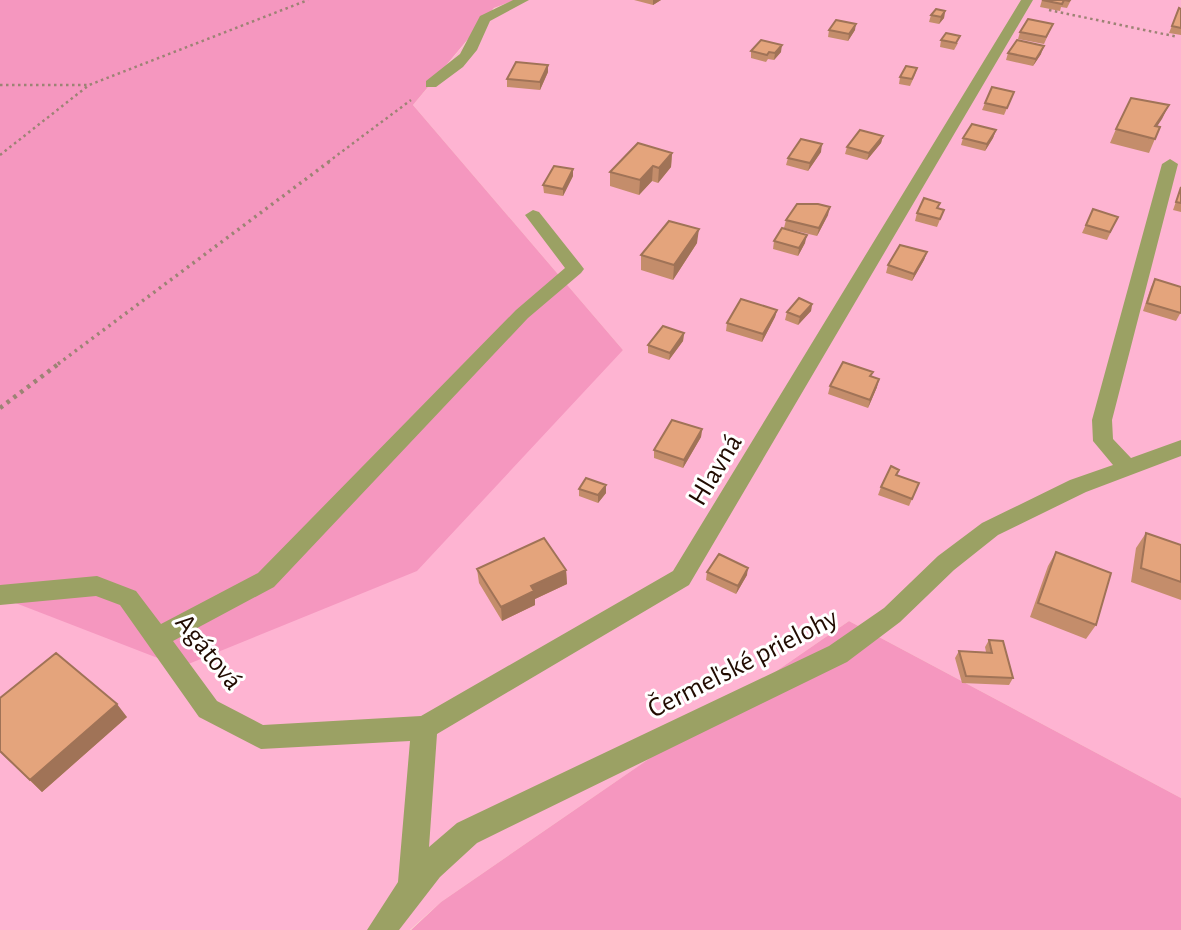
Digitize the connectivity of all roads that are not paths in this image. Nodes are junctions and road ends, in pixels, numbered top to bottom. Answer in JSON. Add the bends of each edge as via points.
{"nodes":[{"id":1,"x":523,"y":0,"type":"edge"},
{"id":2,"x":1027,"y":0,"type":"edge"},
{"id":3,"x":431,"y":85,"type":"road end"},
{"id":4,"x":1170,"y":164,"type":"dead end"},
{"id":5,"x":533,"y":215,"type":"dead end"},
{"id":6,"x":1181,"y":448,"type":"edge"},
{"id":7,"x":1128,"y":468,"type":"junction"},
{"id":8,"x":0,"y":595,"type":"edge"},
{"id":9,"x":157,"y":638,"type":"junction"},
{"id":10,"x":424,"y":728,"type":"junction"},
{"id":11,"x":412,"y":883,"type":"junction"},
{"id":12,"x":382,"y":930,"type":"edge"}],
"edges":[{"from":1,"to":3,"type":"street","via":[[484,19],[475,46],[457,67]]},
{"from":2,"to":10,"type":"street","name":"Hlavná","via":[[681,578]]},
{"from":4,"to":7,"type":"street","via":[[1102,420],[1103,442]]},
{"from":5,"to":9,"type":"street","via":[[575,270],[522,314],[266,580]]},
{"from":6,"to":7,"type":"street","name":"Čermeľské prielohy"},
{"from":7,"to":11,"type":"street","name":"Čermeľské prielohy","via":[[1078,486],[990,529],[892,615],[838,654],[467,834]]},
{"from":8,"to":9,"type":"street","name":"Agátová","via":[[97,586],[128,598]]},
{"from":9,"to":10,"type":"street","name":"Agátová","via":[[208,709],[261,737]]},
{"from":10,"to":11,"type":"street"},
{"from":11,"to":12,"type":"street","name":"Čermeľské prielohy"}]}
